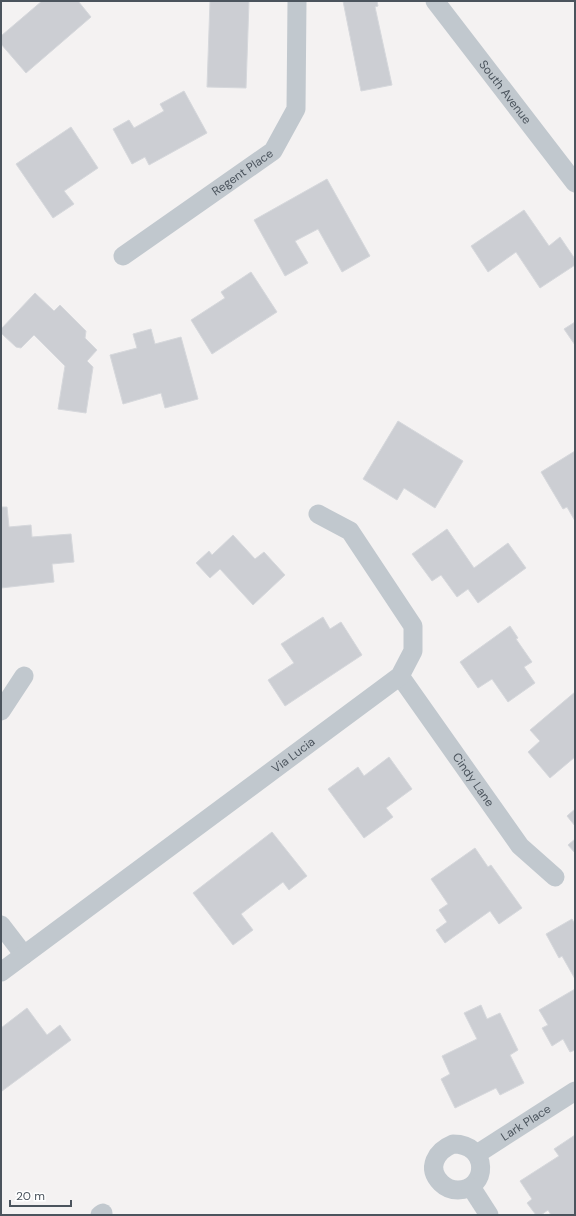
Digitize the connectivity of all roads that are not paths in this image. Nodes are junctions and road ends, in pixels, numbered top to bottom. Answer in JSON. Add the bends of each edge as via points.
{"nodes":[{"id":1,"x":297,"y":1,"type":"edge"},
{"id":2,"x":435,"y":1,"type":"edge"},
{"id":3,"x":575,"y":184,"type":"edge"},
{"id":4,"x":124,"y":256,"type":"dead end"},
{"id":5,"x":318,"y":514,"type":"dead end"},
{"id":6,"x":24,"y":676,"type":"dead end"},
{"id":7,"x":400,"y":676,"type":"junction"},
{"id":8,"x":1,"y":711,"type":"edge"},
{"id":9,"x":555,"y":877,"type":"dead end"},
{"id":10,"x":1,"y":925,"type":"edge"},
{"id":11,"x":24,"y":955,"type":"junction"},
{"id":12,"x":1,"y":972,"type":"edge"},
{"id":13,"x":575,"y":1091,"type":"edge"},
{"id":14,"x":477,"y":1154,"type":"junction"},
{"id":15,"x":471,"y":1187,"type":"junction"},
{"id":16,"x":489,"y":1215,"type":"edge"}],
"edges":[{"from":1,"to":4,"type":"street","name":"Regent Place","via":[[296,109],[273,151]]},
{"from":2,"to":3,"type":"street","name":"South Avenue"},
{"from":5,"to":7,"type":"street","name":"Via Lucia","via":[[350,530],[412,626],[413,651]]},
{"from":6,"to":8,"type":"street"},
{"from":7,"to":9,"type":"street","name":"Cindy Lane","via":[[520,846]]},
{"from":7,"to":11,"type":"street","name":"Via Lucia"},
{"from":10,"to":11,"type":"street"},
{"from":11,"to":12,"type":"street","name":"Via Lucia"},
{"from":13,"to":14,"type":"street","name":"Lark Place"},
{"from":14,"to":15,"type":"street","via":[[480,1171]]},
{"from":14,"to":15,"type":"street","via":[[462,1144],[452,1144],[444,1148],[434,1162],[434,1172],[444,1187],[453,1190]]},
{"from":15,"to":16,"type":"street"}]}
